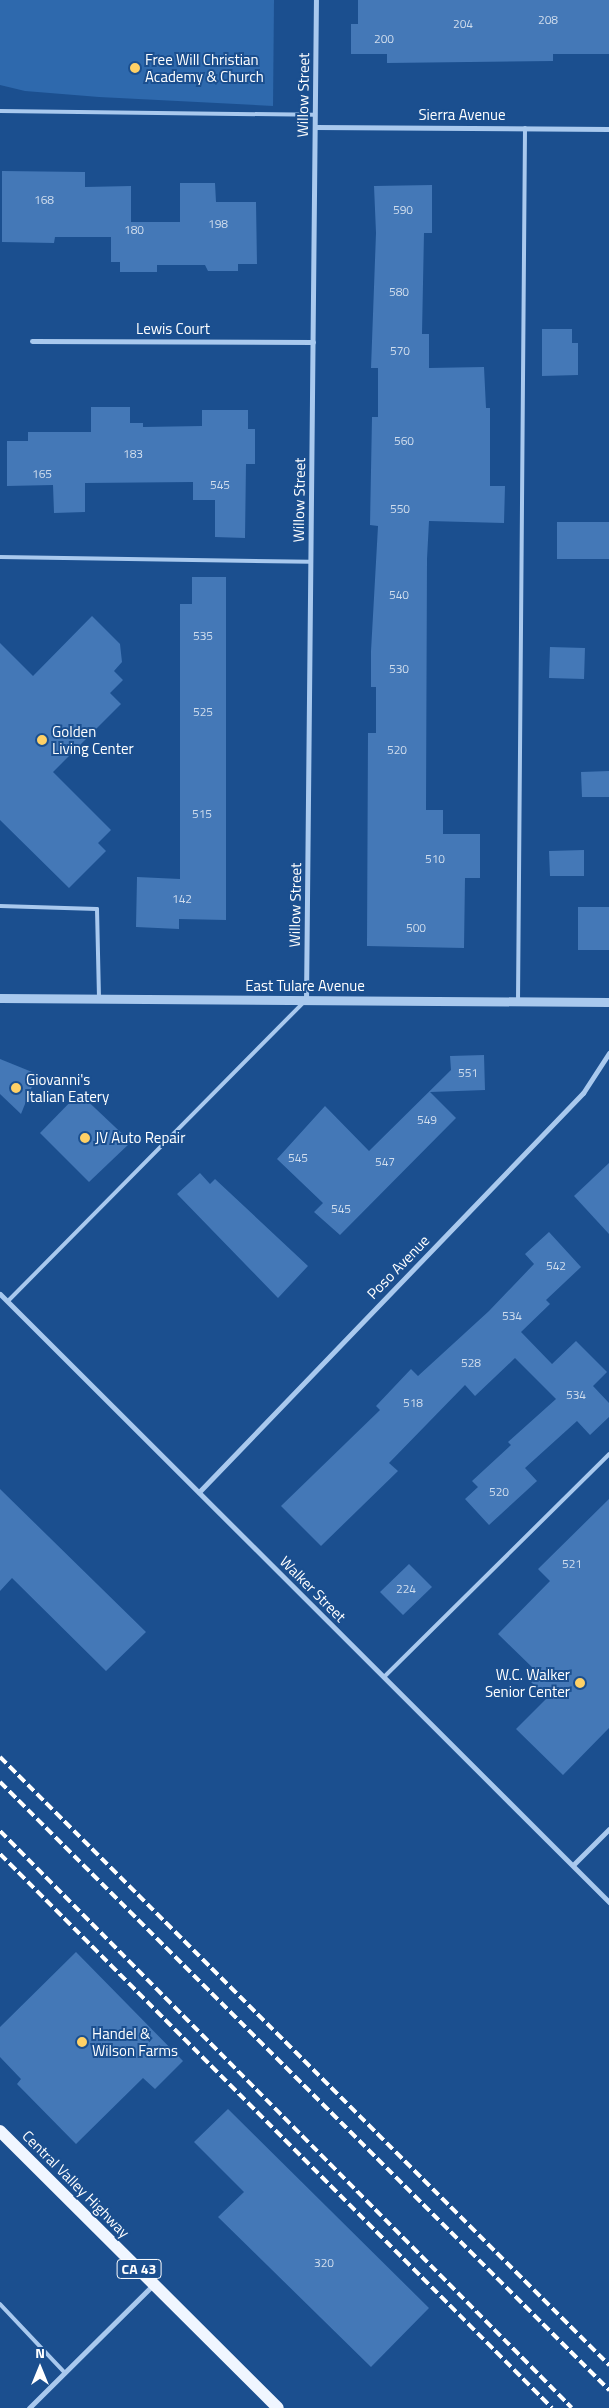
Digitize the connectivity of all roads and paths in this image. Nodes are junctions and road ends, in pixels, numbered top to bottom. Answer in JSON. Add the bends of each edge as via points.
{"nodes":[{"id":1,"x":316,"y":0,"type":"edge"},
{"id":2,"x":0,"y":111,"type":"edge"},
{"id":3,"x":315,"y":115,"type":"junction"},
{"id":4,"x":315,"y":127,"type":"junction"},
{"id":5,"x":525,"y":128,"type":"junction"},
{"id":6,"x":609,"y":128,"type":"edge"},
{"id":7,"x":32,"y":341,"type":"dead end"},
{"id":8,"x":313,"y":342,"type":"junction"},
{"id":9,"x":0,"y":557,"type":"edge"},
{"id":10,"x":310,"y":562,"type":"junction"},
{"id":11,"x":0,"y":906,"type":"edge"},
{"id":12,"x":0,"y":998,"type":"edge"},
{"id":13,"x":99,"y":999,"type":"junction"},
{"id":14,"x":306,"y":1000,"type":"junction"},
{"id":15,"x":518,"y":1002,"type":"junction"},
{"id":16,"x":609,"y":1002,"type":"edge"},
{"id":17,"x":609,"y":1053,"type":"edge"},
{"id":18,"x":0,"y":1294,"type":"edge"},
{"id":19,"x":8,"y":1301,"type":"junction"},
{"id":20,"x":609,"y":1454,"type":"edge"},
{"id":21,"x":199,"y":1492,"type":"junction"},
{"id":22,"x":384,"y":1677,"type":"junction"},
{"id":23,"x":609,"y":1829,"type":"edge"},
{"id":24,"x":573,"y":1865,"type":"junction"},
{"id":25,"x":609,"y":1902,"type":"edge"},
{"id":26,"x":0,"y":2131,"type":"edge"},
{"id":27,"x":154,"y":2284,"type":"junction"},
{"id":28,"x":0,"y":2304,"type":"edge"},
{"id":29,"x":65,"y":2373,"type":"junction"},
{"id":30,"x":29,"y":2408,"type":"edge"},
{"id":31,"x":278,"y":2408,"type":"edge"}],
"edges":[{"from":1,"to":3,"type":"street","name":"Willow Street"},
{"from":2,"to":3,"type":"lane"},
{"from":3,"to":4,"type":"street","name":"Willow Street"},
{"from":4,"to":5,"type":"street","name":"Sierra Avenue"},
{"from":4,"to":8,"type":"street","name":"Willow Street"},
{"from":5,"to":6,"type":"street","name":"Sierra Avenue"},
{"from":5,"to":15,"type":"lane"},
{"from":7,"to":8,"type":"street","name":"Lewis Court"},
{"from":8,"to":10,"type":"street","name":"Willow Street"},
{"from":9,"to":10,"type":"lane"},
{"from":10,"to":14,"type":"street","name":"Willow Street"},
{"from":11,"to":13,"type":"lane","via":[[97,909]]},
{"from":12,"to":13,"type":"street","name":"East Tulare Avenue"},
{"from":13,"to":14,"type":"street","name":"East Tulare Avenue"},
{"from":14,"to":15,"type":"street","name":"East Tulare Avenue"},
{"from":14,"to":19,"type":"lane"},
{"from":15,"to":16,"type":"street","name":"East Tulare Avenue"},
{"from":17,"to":21,"type":"street","name":"Poso Avenue","via":[[582,1093]]},
{"from":18,"to":19,"type":"street","name":"Walker Street"},
{"from":19,"to":21,"type":"street","name":"Walker Street"},
{"from":20,"to":22,"type":"lane"},
{"from":21,"to":22,"type":"street","name":"Walker Street"},
{"from":22,"to":24,"type":"street","name":"Walker Street"},
{"from":23,"to":24,"type":"street"},
{"from":24,"to":25,"type":"street","name":"Walker Street"},
{"from":26,"to":27,"type":"main road","name":"Central Valley Highway","number":"CA 43"},
{"from":27,"to":29,"type":"street"},
{"from":27,"to":31,"type":"main road","name":"Central Valley Highway","number":"CA 43"},
{"from":28,"to":29,"type":"lane"},
{"from":29,"to":30,"type":"street"}]}
